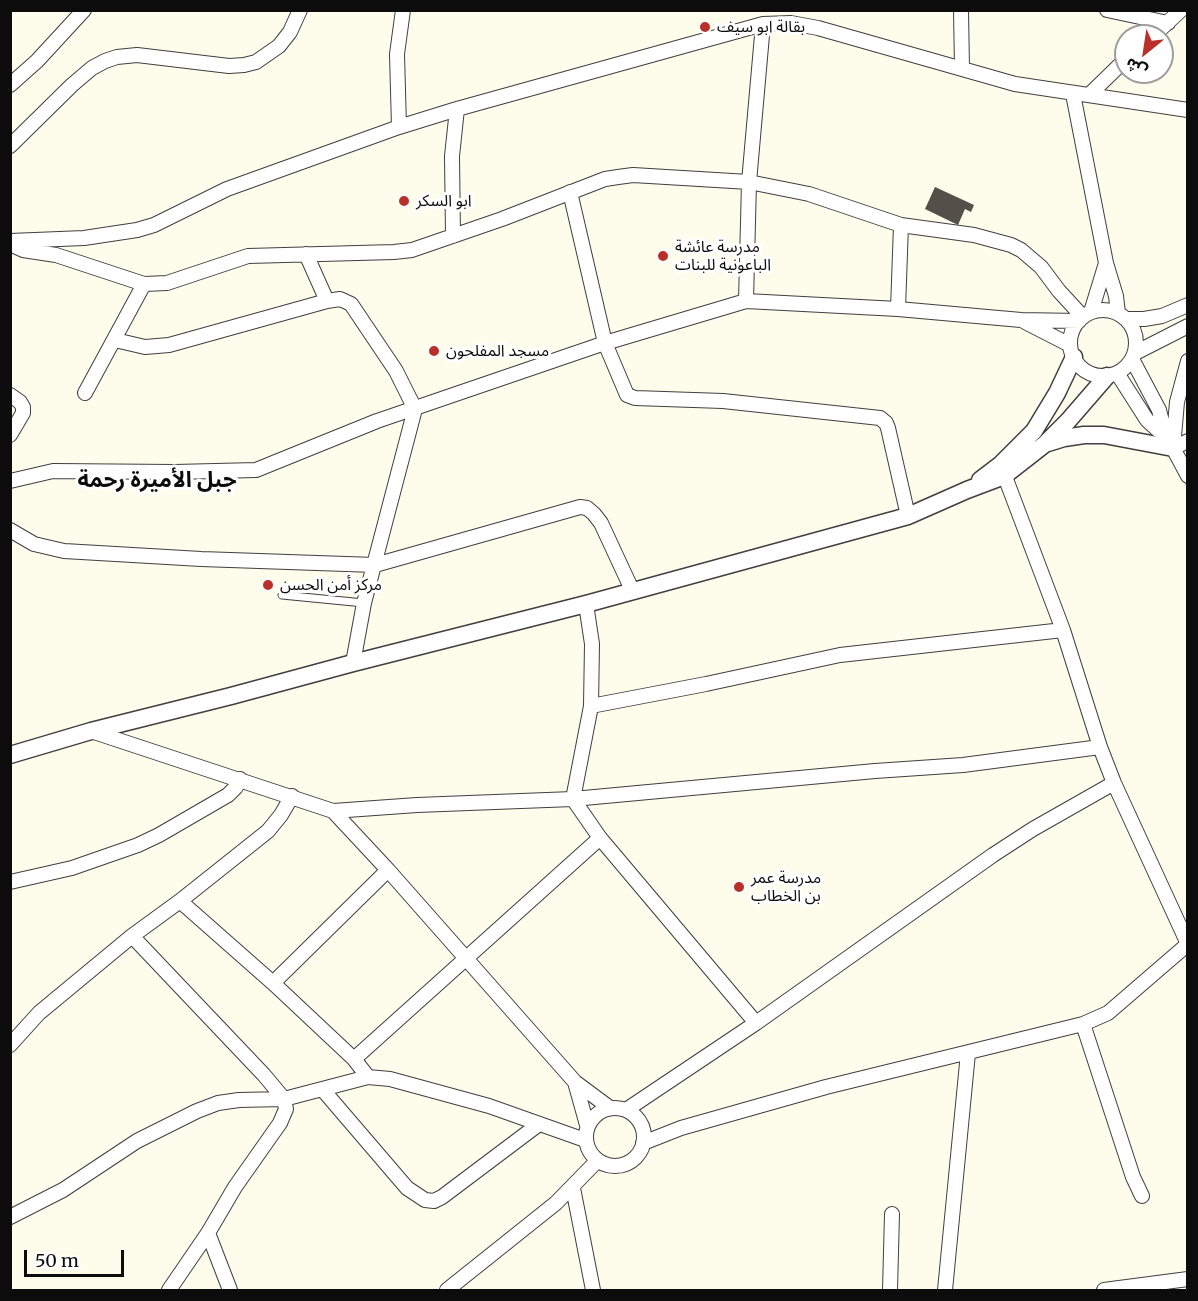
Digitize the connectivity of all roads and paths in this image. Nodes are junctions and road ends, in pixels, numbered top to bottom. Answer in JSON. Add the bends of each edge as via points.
{"nodes":[{"id":1,"x":84,"y":10,"type":"edge"},
{"id":2,"x":300,"y":10,"type":"edge"},
{"id":3,"x":403,"y":10,"type":"edge"},
{"id":4,"x":961,"y":10,"type":"edge"},
{"id":5,"x":1107,"y":10,"type":"edge"},
{"id":6,"x":1180,"y":10,"type":"edge"},
{"id":7,"x":1168,"y":23,"type":"joint"},
{"id":8,"x":763,"y":24,"type":"junction"},
{"id":9,"x":962,"y":68,"type":"junction"},
{"id":10,"x":1114,"y":71,"type":"edge"},
{"id":11,"x":10,"y":85,"type":"edge"},
{"id":12,"x":1072,"y":94,"type":"junction"},
{"id":13,"x":1089,"y":95,"type":"junction"},
{"id":14,"x":457,"y":109,"type":"junction"},
{"id":15,"x":1188,"y":110,"type":"edge"},
{"id":16,"x":399,"y":127,"type":"junction"},
{"id":17,"x":10,"y":146,"type":"edge"},
{"id":18,"x":749,"y":182,"type":"junction"},
{"id":19,"x":570,"y":192,"type":"junction"},
{"id":20,"x":901,"y":225,"type":"junction"},
{"id":21,"x":453,"y":236,"type":"junction"},
{"id":22,"x":10,"y":242,"type":"edge"},
{"id":23,"x":306,"y":254,"type":"junction"},
{"id":24,"x":1106,"y":263,"type":"junction"},
{"id":25,"x":144,"y":284,"type":"junction"},
{"id":26,"x":327,"y":301,"type":"junction"},
{"id":27,"x":746,"y":301,"type":"junction"},
{"id":28,"x":1188,"y":305,"type":"edge"},
{"id":29,"x":898,"y":309,"type":"junction"},
{"id":30,"x":1122,"y":316,"type":"junction"},
{"id":31,"x":1084,"y":317,"type":"junction"},
{"id":32,"x":1021,"y":320,"type":"junction"},
{"id":33,"x":1188,"y":326,"type":"edge"},
{"id":34,"x":114,"y":340,"type":"junction"},
{"id":35,"x":605,"y":343,"type":"junction"},
{"id":36,"x":1072,"y":351,"type":"junction"},
{"id":37,"x":1133,"y":356,"type":"junction"},
{"id":38,"x":1188,"y":361,"type":"edge"},
{"id":39,"x":1112,"y":374,"type":"junction"},
{"id":40,"x":86,"y":393,"type":"dead end"},
{"id":41,"x":10,"y":395,"type":"edge"},
{"id":42,"x":415,"y":409,"type":"junction"},
{"id":43,"x":1165,"y":433,"type":"junction"},
{"id":44,"x":10,"y":435,"type":"edge"},
{"id":45,"x":1045,"y":444,"type":"junction"},
{"id":46,"x":1180,"y":445,"type":"edge"},
{"id":47,"x":1003,"y":470,"type":"junction"},
{"id":48,"x":1188,"y":476,"type":"edge"},
{"id":49,"x":10,"y":482,"type":"edge"},
{"id":50,"x":909,"y":516,"type":"junction"},
{"id":51,"x":10,"y":530,"type":"edge"},
{"id":52,"x":375,"y":565,"type":"junction"},
{"id":53,"x":633,"y":592,"type":"junction"},
{"id":54,"x":282,"y":595,"type":"dead end"},
{"id":55,"x":364,"y":603,"type":"junction"},
{"id":56,"x":586,"y":604,"type":"junction"},
{"id":57,"x":1063,"y":630,"type":"junction"},
{"id":58,"x":353,"y":663,"type":"junction"},
{"id":59,"x":591,"y":706,"type":"junction"},
{"id":60,"x":91,"y":731,"type":"junction"},
{"id":61,"x":1100,"y":747,"type":"junction"},
{"id":62,"x":10,"y":755,"type":"edge"},
{"id":63,"x":240,"y":779,"type":"junction"},
{"id":64,"x":1114,"y":783,"type":"junction"},
{"id":65,"x":292,"y":796,"type":"junction"},
{"id":66,"x":573,"y":799,"type":"junction"},
{"id":67,"x":333,"y":811,"type":"junction"},
{"id":68,"x":600,"y":838,"type":"junction"},
{"id":69,"x":388,"y":870,"type":"junction"},
{"id":70,"x":10,"y":882,"type":"edge"},
{"id":71,"x":180,"y":901,"type":"junction"},
{"id":72,"x":132,"y":936,"type":"junction"},
{"id":73,"x":1187,"y":944,"type":"edge"},
{"id":74,"x":466,"y":957,"type":"junction"},
{"id":75,"x":273,"y":983,"type":"junction"},
{"id":76,"x":756,"y":1023,"type":"junction"},
{"id":77,"x":1083,"y":1024,"type":"junction"},
{"id":78,"x":10,"y":1045,"type":"edge"},
{"id":79,"x":968,"y":1053,"type":"junction"},
{"id":80,"x":354,"y":1059,"type":"junction"},
{"id":81,"x":368,"y":1077,"type":"junction"},
{"id":82,"x":575,"y":1082,"type":"junction"},
{"id":83,"x":323,"y":1090,"type":"junction"},
{"id":84,"x":284,"y":1099,"type":"junction"},
{"id":85,"x":610,"y":1108,"type":"junction"},
{"id":86,"x":626,"y":1110,"type":"junction"},
{"id":87,"x":539,"y":1124,"type":"junction"},
{"id":88,"x":587,"y":1125,"type":"junction"},
{"id":89,"x":641,"y":1125,"type":"junction"},
{"id":90,"x":681,"y":1128,"type":"junction"},
{"id":91,"x":585,"y":1140,"type":"junction"},
{"id":92,"x":643,"y":1143,"type":"junction"},
{"id":93,"x":597,"y":1161,"type":"junction"},
{"id":94,"x":573,"y":1188,"type":"junction"},
{"id":95,"x":1142,"y":1196,"type":"dead end"},
{"id":96,"x":892,"y":1214,"type":"dead end"},
{"id":97,"x":10,"y":1217,"type":"edge"},
{"id":98,"x":208,"y":1233,"type":"junction"},
{"id":99,"x":1188,"y":1279,"type":"edge"},
{"id":100,"x":169,"y":1290,"type":"edge"},
{"id":101,"x":230,"y":1290,"type":"edge"},
{"id":102,"x":447,"y":1290,"type":"edge"},
{"id":103,"x":593,"y":1290,"type":"edge"},
{"id":104,"x":890,"y":1290,"type":"edge"},
{"id":105,"x":945,"y":1290,"type":"edge"},
{"id":106,"x":1104,"y":1290,"type":"edge"}],
"edges":[{"from":1,"to":11,"type":"street"},
{"from":2,"to":17,"type":"street","via":[[279,46],[256,62],[229,66],[137,56],[105,61],[72,85]]},
{"from":3,"to":16,"type":"street","via":[[397,54]]},
{"from":4,"to":9,"type":"street"},
{"from":5,"to":7,"type":"street"},
{"from":6,"to":7,"type":"street"},
{"from":8,"to":9,"type":"street","via":[[791,23],[818,28]]},
{"from":8,"to":14,"type":"street"},
{"from":8,"to":18,"type":"street"},
{"from":9,"to":12,"type":"street","via":[[1015,84]]},
{"from":10,"to":13,"type":"street"},
{"from":12,"to":13,"type":"street"},
{"from":12,"to":24,"type":"street"},
{"from":13,"to":15,"type":"street"},
{"from":14,"to":16,"type":"street"},
{"from":14,"to":21,"type":"street","via":[[452,156]]},
{"from":16,"to":22,"type":"street","via":[[227,189],[137,231]]},
{"from":18,"to":19,"type":"street","via":[[633,175],[605,179]]},
{"from":18,"to":20,"type":"street","via":[[809,194]]},
{"from":18,"to":27,"type":"street"},
{"from":19,"to":21,"type":"street"},
{"from":19,"to":35,"type":"street"},
{"from":20,"to":29,"type":"street"},
{"from":20,"to":31,"type":"street","via":[[974,235],[1021,250]]},
{"from":21,"to":23,"type":"street","via":[[394,252]]},
{"from":22,"to":25,"type":"street","via":[[23,250],[56,255]]},
{"from":23,"to":25,"type":"street","via":[[248,256],[167,283]]},
{"from":23,"to":26,"type":"street"},
{"from":24,"to":30,"type":"street"},
{"from":24,"to":31,"type":"street"},
{"from":25,"to":34,"type":"street"},
{"from":26,"to":34,"type":"street","via":[[169,345],[145,346]]},
{"from":26,"to":42,"type":"street","via":[[340,299],[351,304],[396,371]]},
{"from":27,"to":29,"type":"street"},
{"from":27,"to":35,"type":"street"},
{"from":28,"to":30,"type":"street","via":[[1162,316]]},
{"from":29,"to":32,"type":"street"},
{"from":30,"to":31,"type":"street","via":[[1110,310]]},
{"from":30,"to":37,"type":"street","via":[[1135,335]]},
{"from":31,"to":32,"type":"street"},
{"from":31,"to":36,"type":"street","via":[[1071,336]]},
{"from":32,"to":36,"type":"street"},
{"from":33,"to":37,"type":"street"},
{"from":34,"to":40,"type":"street"},
{"from":35,"to":42,"type":"street"},
{"from":35,"to":50,"type":"street","via":[[622,387],[631,397],[723,401],[884,420]]},
{"from":36,"to":39,"type":"street","via":[[1079,366],[1087,372]]},
{"from":36,"to":47,"type":"street","via":[[1057,393]]},
{"from":37,"to":39,"type":"street","via":[[1125,368]]},
{"from":37,"to":43,"type":"street","via":[[1163,417]]},
{"from":38,"to":46,"type":"street","via":[[1177,402]]},
{"from":39,"to":43,"type":"street","via":[[1147,420]]},
{"from":39,"to":45,"type":"street"},
{"from":41,"to":44,"type":"street","via":[[20,402],[23,412]]},
{"from":42,"to":49,"type":"street","via":[[256,470],[53,471]]},
{"from":42,"to":52,"type":"street"},
{"from":43,"to":46,"type":"street"},
{"from":45,"to":46,"type":"street","via":[[1064,438],[1104,435]]},
{"from":45,"to":47,"type":"street"},
{"from":46,"to":48,"type":"street"},
{"from":47,"to":50,"type":"street"},
{"from":47,"to":57,"type":"street"},
{"from":50,"to":53,"type":"street"},
{"from":51,"to":52,"type":"street","via":[[34,544],[64,550],[201,560]]},
{"from":52,"to":53,"type":"street","via":[[580,507],[587,508],[601,523]]},
{"from":52,"to":55,"type":"street"},
{"from":53,"to":56,"type":"street"},
{"from":54,"to":55,"type":"lane"},
{"from":55,"to":58,"type":"street"},
{"from":56,"to":58,"type":"street"},
{"from":56,"to":59,"type":"street","via":[[592,644]]},
{"from":57,"to":59,"type":"street","via":[[840,655]]},
{"from":57,"to":61,"type":"street"},
{"from":58,"to":60,"type":"street"},
{"from":59,"to":66,"type":"street"},
{"from":60,"to":62,"type":"street"},
{"from":60,"to":63,"type":"street"},
{"from":61,"to":64,"type":"street"},
{"from":61,"to":66,"type":"street","via":[[963,765]]},
{"from":63,"to":65,"type":"street"},
{"from":63,"to":70,"type":"street","via":[[228,795],[138,845],[72,868]]},
{"from":64,"to":73,"type":"street"},
{"from":64,"to":76,"type":"street","via":[[993,855]]},
{"from":65,"to":67,"type":"street"},
{"from":65,"to":71,"type":"street","via":[[268,831]]},
{"from":66,"to":67,"type":"street"},
{"from":66,"to":68,"type":"street"},
{"from":67,"to":69,"type":"street"},
{"from":68,"to":74,"type":"street"},
{"from":68,"to":76,"type":"street"},
{"from":69,"to":74,"type":"street"},
{"from":69,"to":75,"type":"street"},
{"from":71,"to":72,"type":"street"},
{"from":71,"to":75,"type":"street"},
{"from":72,"to":78,"type":"street","via":[[39,1012]]},
{"from":72,"to":84,"type":"street"},
{"from":73,"to":77,"type":"street","via":[[1108,1013]]},
{"from":74,"to":80,"type":"street"},
{"from":74,"to":82,"type":"street"},
{"from":75,"to":80,"type":"street"},
{"from":76,"to":86,"type":"street"},
{"from":77,"to":79,"type":"street"},
{"from":77,"to":95,"type":"street"},
{"from":79,"to":90,"type":"street","via":[[826,1087]]},
{"from":79,"to":105,"type":"street"},
{"from":80,"to":81,"type":"street"},
{"from":81,"to":83,"type":"street"},
{"from":81,"to":87,"type":"street","via":[[442,1093]]},
{"from":82,"to":85,"type":"street"},
{"from":82,"to":88,"type":"street"},
{"from":83,"to":84,"type":"street"},
{"from":83,"to":87,"type":"street","via":[[407,1188],[425,1200],[442,1197]]},
{"from":84,"to":97,"type":"street","via":[[218,1103],[197,1111],[137,1141],[63,1190]]},
{"from":84,"to":98,"type":"street","via":[[286,1109],[280,1123],[239,1180]]},
{"from":85,"to":86,"type":"street"},
{"from":85,"to":88,"type":"street","via":[[597,1113]]},
{"from":86,"to":89,"type":"street"},
{"from":87,"to":91,"type":"street"},
{"from":88,"to":91,"type":"street"},
{"from":89,"to":90,"type":"street"},
{"from":89,"to":92,"type":"street"},
{"from":90,"to":92,"type":"street"},
{"from":91,"to":93,"type":"street"},
{"from":92,"to":93,"type":"street","via":[[630,1162],[619,1166]]},
{"from":93,"to":94,"type":"street"},
{"from":94,"to":102,"type":"street"},
{"from":94,"to":103,"type":"street"},
{"from":96,"to":104,"type":"street"},
{"from":98,"to":100,"type":"street"},
{"from":98,"to":101,"type":"street"},
{"from":99,"to":106,"type":"street"}]}
